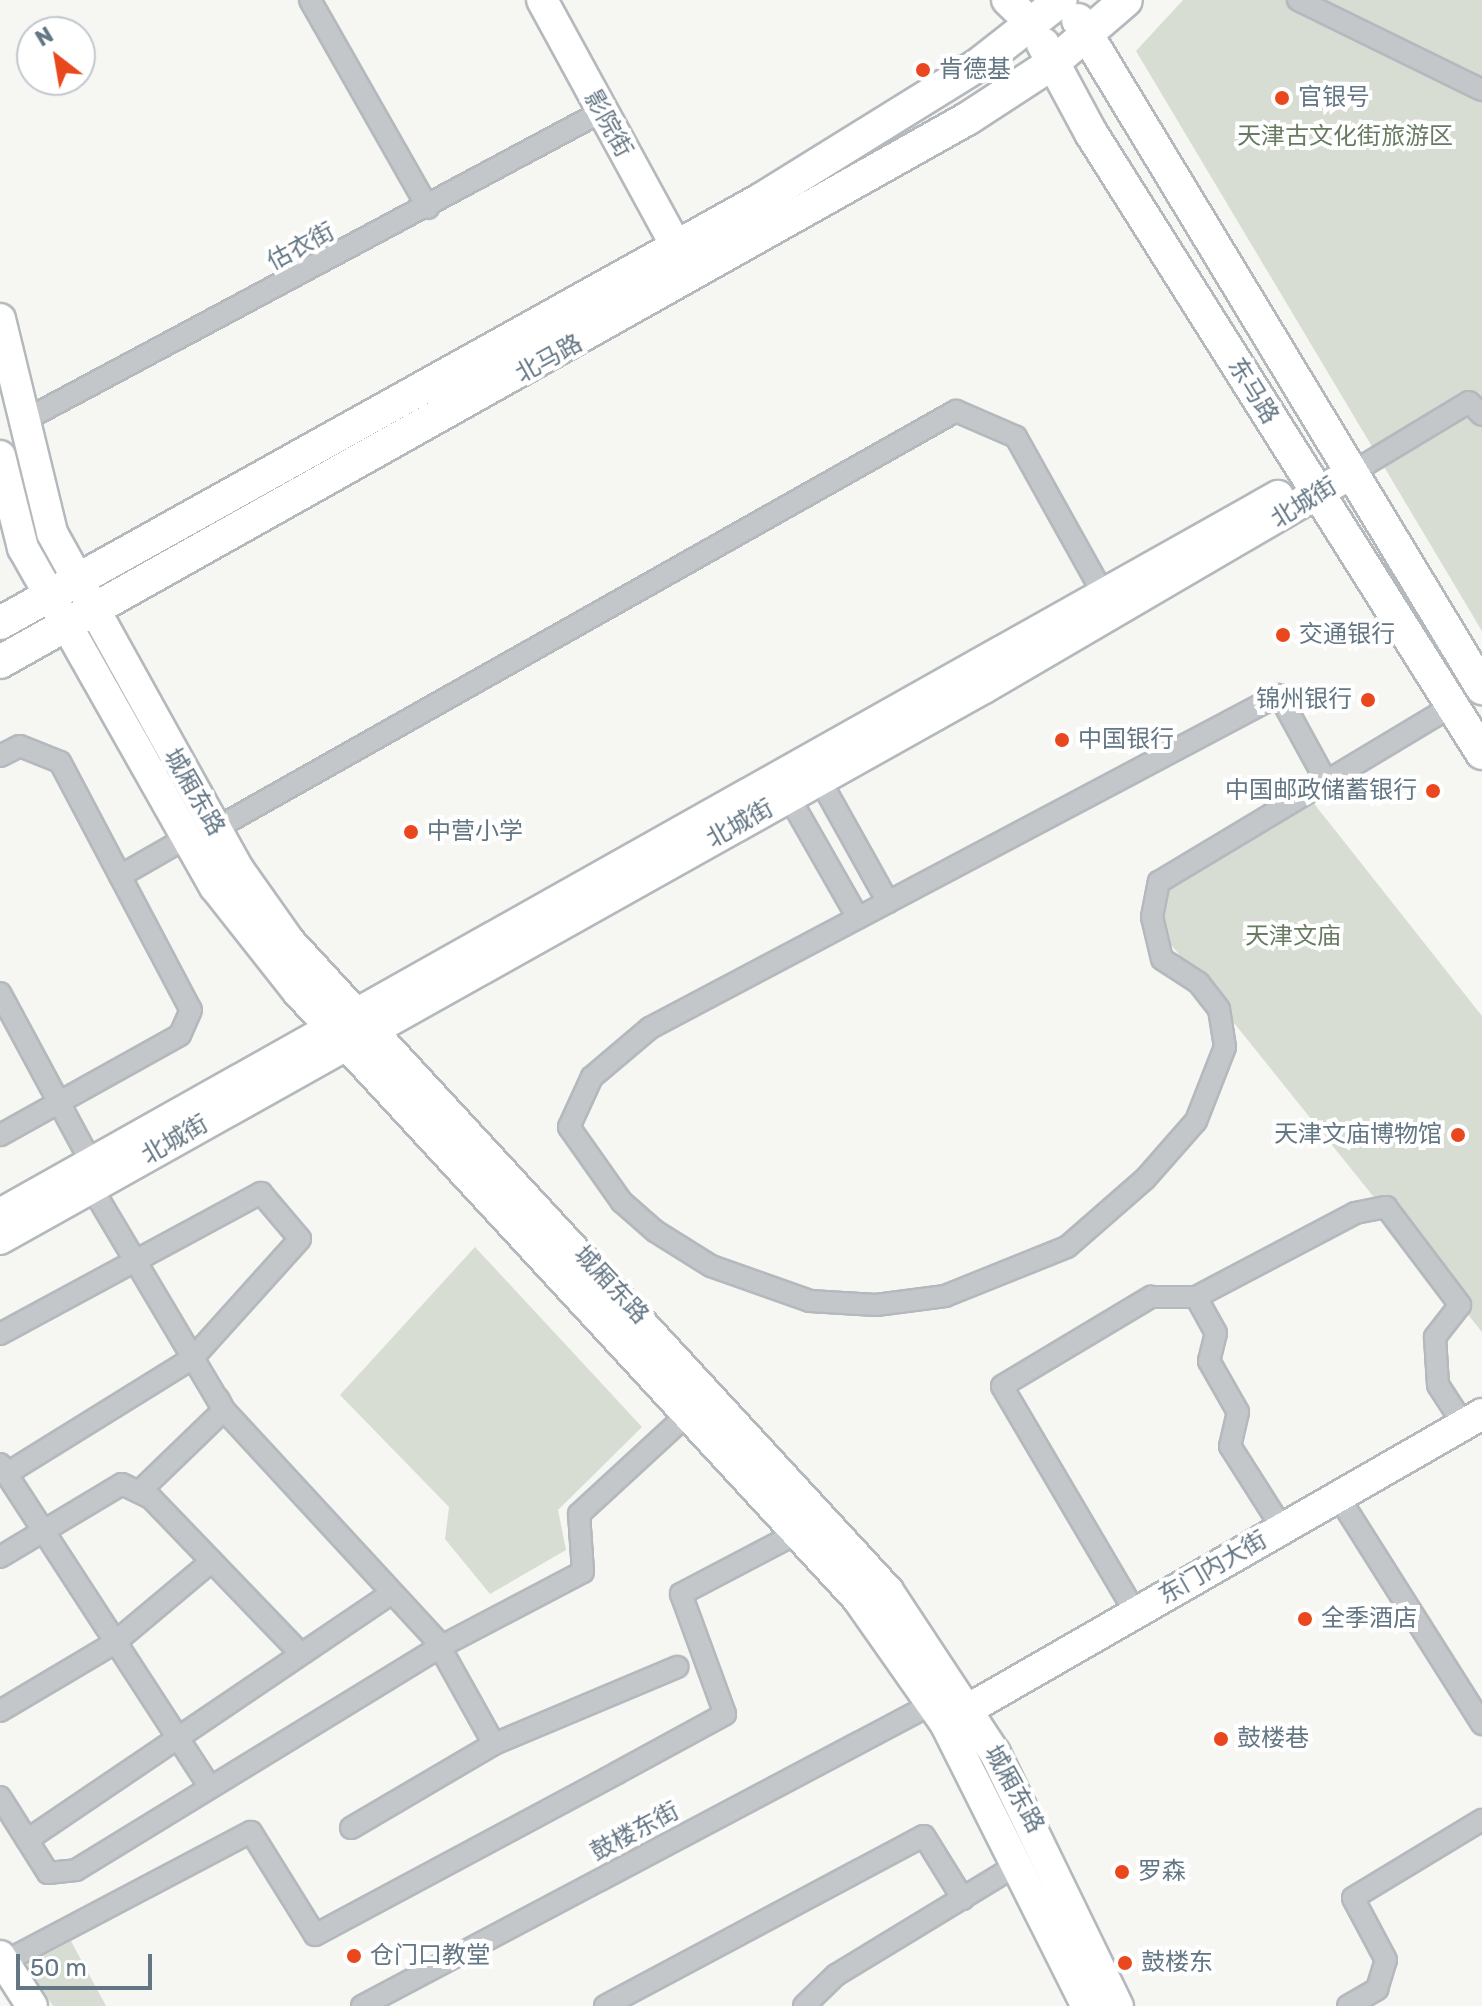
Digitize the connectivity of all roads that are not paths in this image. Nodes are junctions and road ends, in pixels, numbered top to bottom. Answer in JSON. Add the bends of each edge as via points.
{"nodes":[{"id":1,"x":310,"y":0,"type":"edge"},
{"id":2,"x":542,"y":0,"type":"edge"},
{"id":3,"x":1007,"y":0,"type":"edge"},
{"id":4,"x":1061,"y":0,"type":"edge"},
{"id":5,"x":1068,"y":0,"type":"edge"},
{"id":6,"x":1126,"y":0,"type":"edge"},
{"id":7,"x":1298,"y":0,"type":"edge"},
{"id":8,"x":1031,"y":12,"type":"edge"},
{"id":9,"x":1087,"y":37,"type":"junction"},
{"id":10,"x":1053,"y":63,"type":"junction"},
{"id":11,"x":1482,"y":90,"type":"edge"},
{"id":12,"x":601,"y":112,"type":"junction"},
{"id":13,"x":428,"y":208,"type":"junction"},
{"id":14,"x":677,"y":248,"type":"junction"},
{"id":15,"x":0,"y":319,"type":"edge"},
{"id":16,"x":1478,"y":403,"type":"edge"},
{"id":17,"x":23,"y":421,"type":"junction"},
{"id":18,"x":0,"y":456,"type":"edge"},
{"id":19,"x":1348,"y":475,"type":"junction"},
{"id":20,"x":1314,"y":488,"type":"junction"},
{"id":21,"x":62,"y":589,"type":"junction"},
{"id":22,"x":1104,"y":595,"type":"junction"},
{"id":23,"x":93,"y":612,"type":"junction"},
{"id":24,"x":0,"y":623,"type":"edge"},
{"id":25,"x":65,"y":626,"type":"junction"},
{"id":26,"x":0,"y":662,"type":"edge"},
{"id":27,"x":1482,"y":688,"type":"edge"},
{"id":28,"x":1452,"y":706,"type":"junction"},
{"id":29,"x":1482,"y":753,"type":"edge"},
{"id":30,"x":0,"y":756,"type":"edge"},
{"id":31,"x":1325,"y":779,"type":"junction"},
{"id":32,"x":820,"y":780,"type":"junction"},
{"id":33,"x":789,"y":797,"type":"junction"},
{"id":34,"x":215,"y":829,"type":"junction"},
{"id":35,"x":186,"y":838,"type":"junction"},
{"id":36,"x":120,"y":876,"type":"junction"},
{"id":37,"x":888,"y":902,"type":"junction"},
{"id":38,"x":858,"y":918,"type":"junction"},
{"id":39,"x":0,"y":993,"type":"edge"},
{"id":40,"x":351,"y":1027,"type":"junction"},
{"id":41,"x":60,"y":1102,"type":"junction"},
{"id":42,"x":0,"y":1135,"type":"edge"},
{"id":43,"x":96,"y":1174,"type":"junction"},
{"id":44,"x":0,"y":1214,"type":"edge"},
{"id":45,"x":0,"y":1239,"type":"edge"},
{"id":46,"x":139,"y":1258,"type":"junction"},
{"id":47,"x":1196,"y":1297,"type":"junction"},
{"id":48,"x":0,"y":1334,"type":"edge"},
{"id":49,"x":194,"y":1357,"type":"junction"},
{"id":50,"x":224,"y":1410,"type":"junction"},
{"id":51,"x":689,"y":1413,"type":"junction"},
{"id":52,"x":1473,"y":1419,"type":"edge"},
{"id":53,"x":3,"y":1469,"type":"edge"},
{"id":54,"x":139,"y":1492,"type":"junction"},
{"id":55,"x":1338,"y":1496,"type":"junction"},
{"id":56,"x":1282,"y":1528,"type":"junction"},
{"id":57,"x":801,"y":1531,"type":"junction"},
{"id":58,"x":39,"y":1534,"type":"junction"},
{"id":59,"x":0,"y":1557,"type":"edge"},
{"id":60,"x":212,"y":1561,"type":"junction"},
{"id":61,"x":392,"y":1593,"type":"junction"},
{"id":62,"x":1135,"y":1612,"type":"junction"},
{"id":63,"x":113,"y":1644,"type":"junction"},
{"id":64,"x":440,"y":1647,"type":"junction"},
{"id":65,"x":301,"y":1654,"type":"junction"},
{"id":66,"x":677,"y":1667,"type":"dead end"},
{"id":67,"x":0,"y":1711,"type":"edge"},
{"id":68,"x":949,"y":1712,"type":"junction"},
{"id":69,"x":1482,"y":1724,"type":"edge"},
{"id":70,"x":179,"y":1742,"type":"junction"},
{"id":71,"x":494,"y":1744,"type":"junction"},
{"id":72,"x":209,"y":1786,"type":"junction"},
{"id":73,"x":0,"y":1797,"type":"edge"},
{"id":74,"x":1482,"y":1820,"type":"edge"},
{"id":75,"x":351,"y":1828,"type":"dead end"},
{"id":76,"x":27,"y":1840,"type":"junction"},
{"id":77,"x":1020,"y":1863,"type":"junction"},
{"id":78,"x":963,"y":1899,"type":"junction"},
{"id":79,"x":2,"y":1959,"type":"edge"},
{"id":80,"x":32,"y":2006,"type":"edge"},
{"id":81,"x":362,"y":2006,"type":"edge"},
{"id":82,"x":605,"y":2006,"type":"edge"},
{"id":83,"x":804,"y":2006,"type":"edge"},
{"id":84,"x":1087,"y":2006,"type":"edge"},
{"id":85,"x":1118,"y":2006,"type":"edge"},
{"id":86,"x":1349,"y":2006,"type":"edge"}],
"edges":[{"from":1,"to":13,"type":"street"},
{"from":2,"to":12,"type":"street","name":"影院街"},
{"from":3,"to":8,"type":"street"},
{"from":4,"to":8,"type":"main road","name":"北马路"},
{"from":5,"to":9,"type":"main road","name":"东马路"},
{"from":6,"to":9,"type":"main road","name":"北马路"},
{"from":7,"to":11,"type":"street"},
{"from":8,"to":10,"type":"main road","name":"东马路"},
{"from":8,"to":14,"type":"main road","name":"北马路"},
{"from":9,"to":10,"type":"main road","name":"北马路"},
{"from":9,"to":19,"type":"main road","name":"东马路"},
{"from":10,"to":20,"type":"main road","name":"东马路"},
{"from":10,"to":23,"type":"main road","name":"北马路","via":[[733,256]]},
{"from":12,"to":13,"type":"street","name":"估衣街"},
{"from":12,"to":14,"type":"street","name":"影院街"},
{"from":13,"to":17,"type":"street","name":"估衣街"},
{"from":14,"to":21,"type":"main road","name":"北马路"},
{"from":15,"to":17,"type":"street"},
{"from":16,"to":19,"type":"street"},
{"from":17,"to":21,"type":"street"},
{"from":18,"to":21,"type":"street","via":[[18,532]]},
{"from":19,"to":20,"type":"street","name":"北城街"},
{"from":19,"to":27,"type":"main road","name":"东马路"},
{"from":20,"to":22,"type":"street","name":"北城街"},
{"from":20,"to":28,"type":"main road","name":"东马路"},
{"from":20,"to":32,"type":"street","name":"北城街"},
{"from":21,"to":23,"type":"street","name":"城厢东路"},
{"from":21,"to":24,"type":"main road","name":"北马路"},
{"from":21,"to":25,"type":"street","name":"城厢东路"},
{"from":22,"to":34,"type":"street","via":[[1016,437],[956,411]]},
{"from":22,"to":40,"type":"street","name":"北城街"},
{"from":23,"to":25,"type":"main road","name":"北马路"},
{"from":23,"to":34,"type":"street","name":"城厢东路"},
{"from":25,"to":26,"type":"main road","name":"北马路"},
{"from":25,"to":35,"type":"street","name":"城厢东路"},
{"from":28,"to":29,"type":"main road","name":"东马路"},
{"from":28,"to":31,"type":"street"},
{"from":30,"to":36,"type":"street","via":[[20,746],[60,762]]},
{"from":31,"to":37,"type":"street","via":[[1279,695]]},
{"from":31,"to":38,"type":"street","via":[[1183,865],[1154,895],[1162,959],[1199,983],[1226,1026],[1196,1121],[1145,1179],[1067,1247],[945,1296],[876,1305],[810,1301],[711,1266],[622,1202],[569,1127],[592,1077],[650,1028]]},
{"from":32,"to":33,"type":"street","name":"北城街"},
{"from":32,"to":37,"type":"street"},
{"from":33,"to":38,"type":"street"},
{"from":33,"to":40,"type":"street","name":"北城街"},
{"from":34,"to":40,"type":"street","name":"城厢东路"},
{"from":35,"to":36,"type":"street"},
{"from":35,"to":40,"type":"street","name":"城厢东路","via":[[245,929]]},
{"from":36,"to":41,"type":"street","via":[[191,1010],[180,1035]]},
{"from":37,"to":38,"type":"street"},
{"from":39,"to":41,"type":"street"},
{"from":40,"to":43,"type":"street","name":"北城街"},
{"from":40,"to":51,"type":"street","name":"城厢东路"},
{"from":40,"to":68,"type":"street","name":"城厢东路","via":[[854,1549]]},
{"from":41,"to":42,"type":"street"},
{"from":41,"to":43,"type":"street"},
{"from":43,"to":44,"type":"street","name":"北城街"},
{"from":43,"to":45,"type":"street","name":"北城街"},
{"from":43,"to":46,"type":"street"},
{"from":46,"to":48,"type":"street"},
{"from":46,"to":49,"type":"street"},
{"from":46,"to":49,"type":"street","via":[[261,1193],[300,1239]]},
{"from":47,"to":52,"type":"street","via":[[1355,1213],[1386,1207],[1460,1305],[1435,1337],[1438,1385]]},
{"from":47,"to":56,"type":"street","via":[[1216,1333],[1209,1361],[1238,1412],[1230,1446]]},
{"from":47,"to":62,"type":"street","via":[[1151,1297],[1002,1386]]},
{"from":49,"to":50,"type":"street"},
{"from":49,"to":53,"type":"street"},
{"from":50,"to":54,"type":"street"},
{"from":50,"to":61,"type":"street"},
{"from":51,"to":57,"type":"street","name":"城厢东路"},
{"from":51,"to":64,"type":"street","via":[[579,1514],[583,1572]]},
{"from":52,"to":55,"type":"street","name":"东门内大街"},
{"from":53,"to":58,"type":"street"},
{"from":54,"to":58,"type":"street","via":[[122,1484]]},
{"from":54,"to":60,"type":"street"},
{"from":55,"to":56,"type":"street","name":"东门内大街"},
{"from":55,"to":69,"type":"street"},
{"from":56,"to":62,"type":"street","name":"东门内大街"},
{"from":57,"to":68,"type":"street","name":"城厢东路"},
{"from":57,"to":79,"type":"street","via":[[681,1594],[725,1714],[315,1935],[251,1832]]},
{"from":58,"to":59,"type":"street"},
{"from":58,"to":63,"type":"street"},
{"from":60,"to":63,"type":"street"},
{"from":60,"to":65,"type":"street"},
{"from":61,"to":64,"type":"street"},
{"from":61,"to":65,"type":"street"},
{"from":62,"to":68,"type":"street","name":"东门内大街"},
{"from":63,"to":67,"type":"street"},
{"from":63,"to":70,"type":"street"},
{"from":64,"to":71,"type":"street"},
{"from":64,"to":72,"type":"street"},
{"from":65,"to":70,"type":"street"},
{"from":66,"to":71,"type":"street"},
{"from":68,"to":77,"type":"street","name":"城厢东路"},
{"from":68,"to":81,"type":"street","name":"鼓楼东街"},
{"from":68,"to":85,"type":"street","name":"城厢东路","via":[[1055,1864]]},
{"from":70,"to":72,"type":"street"},
{"from":70,"to":76,"type":"street"},
{"from":71,"to":75,"type":"street"},
{"from":72,"to":76,"type":"street","via":[[76,1870],[48,1873]]},
{"from":73,"to":76,"type":"street"},
{"from":74,"to":86,"type":"street","via":[[1353,1898],[1386,1960],[1377,1989]]},
{"from":77,"to":78,"type":"street"},
{"from":77,"to":84,"type":"street","name":"城厢东路"},
{"from":78,"to":82,"type":"street","via":[[924,1836]]},
{"from":78,"to":83,"type":"street","via":[[836,1975]]},
{"from":79,"to":80,"type":"street"}]}
